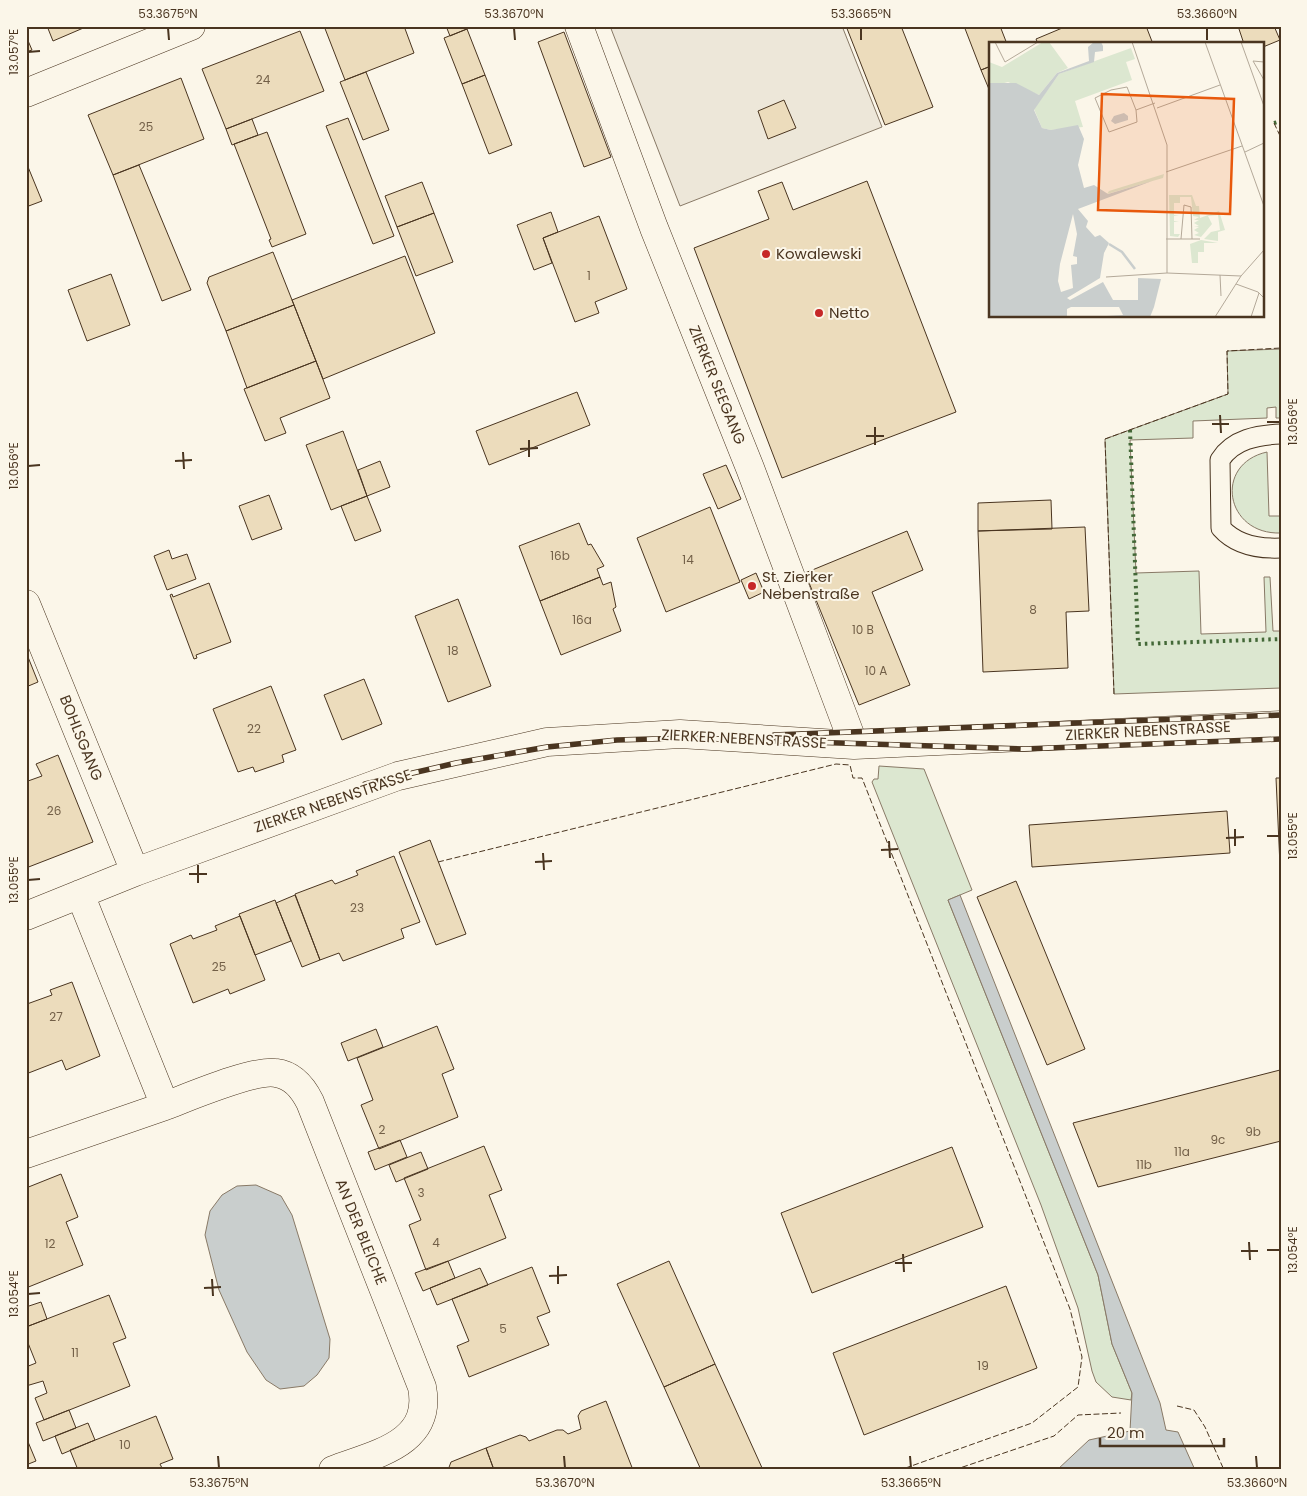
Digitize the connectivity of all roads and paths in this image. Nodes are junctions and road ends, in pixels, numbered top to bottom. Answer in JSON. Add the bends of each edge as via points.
{"nodes":[{"id":1,"x":190,"y":26,"type":"edge"},
{"id":2,"x":578,"y":26,"type":"edge"},
{"id":3,"x":26,"y":93,"type":"edge"},
{"id":4,"x":1281,"y":434,"type":"edge"},
{"id":5,"x":1281,"y":548,"type":"edge"},
{"id":6,"x":26,"y":604,"type":"edge"},
{"id":7,"x":1281,"y":725,"type":"edge"},
{"id":8,"x":854,"y":745,"type":"junction"},
{"id":9,"x":135,"y":872,"type":"junction"},
{"id":10,"x":80,"y":894,"type":"junction"},
{"id":11,"x":26,"y":916,"type":"edge"},
{"id":12,"x":164,"y":1106,"type":"junction"},
{"id":13,"x":26,"y":1154,"type":"edge"},
{"id":14,"x":333,"y":1470,"type":"edge"}],
"edges":[{"from":1,"to":3,"type":"street"},
{"from":2,"to":8,"type":"street","name":"ZIERKER SEEGANG"},
{"from":4,"to":5,"type":"lane","via":[[1244,440],[1226,450],[1220,460],[1221,528],[1229,537],[1247,544]]},
{"from":6,"to":9,"type":"street","name":"BOHLSGANG"},
{"from":7,"to":8,"type":"street","name":"ZIERKER NEBENSTRASSE"},
{"from":8,"to":9,"type":"street","name":"ZIERKER NEBENSTRASSE","via":[[680,734],[547,742],[398,776]]},
{"from":9,"to":10,"type":"street","name":"ZIERKER NEBENSTRASSE"},
{"from":10,"to":11,"type":"street","name":"ZIERKER NEBENSTRASSE"},
{"from":10,"to":12,"type":"street"},
{"from":12,"to":13,"type":"street","name":"AN DER BLEICHE"},
{"from":12,"to":14,"type":"street","name":"AN DER BLEICHE","via":[[264,1072],[287,1076],[304,1091],[310,1102],[425,1401],[423,1414],[408,1438]]}]}
